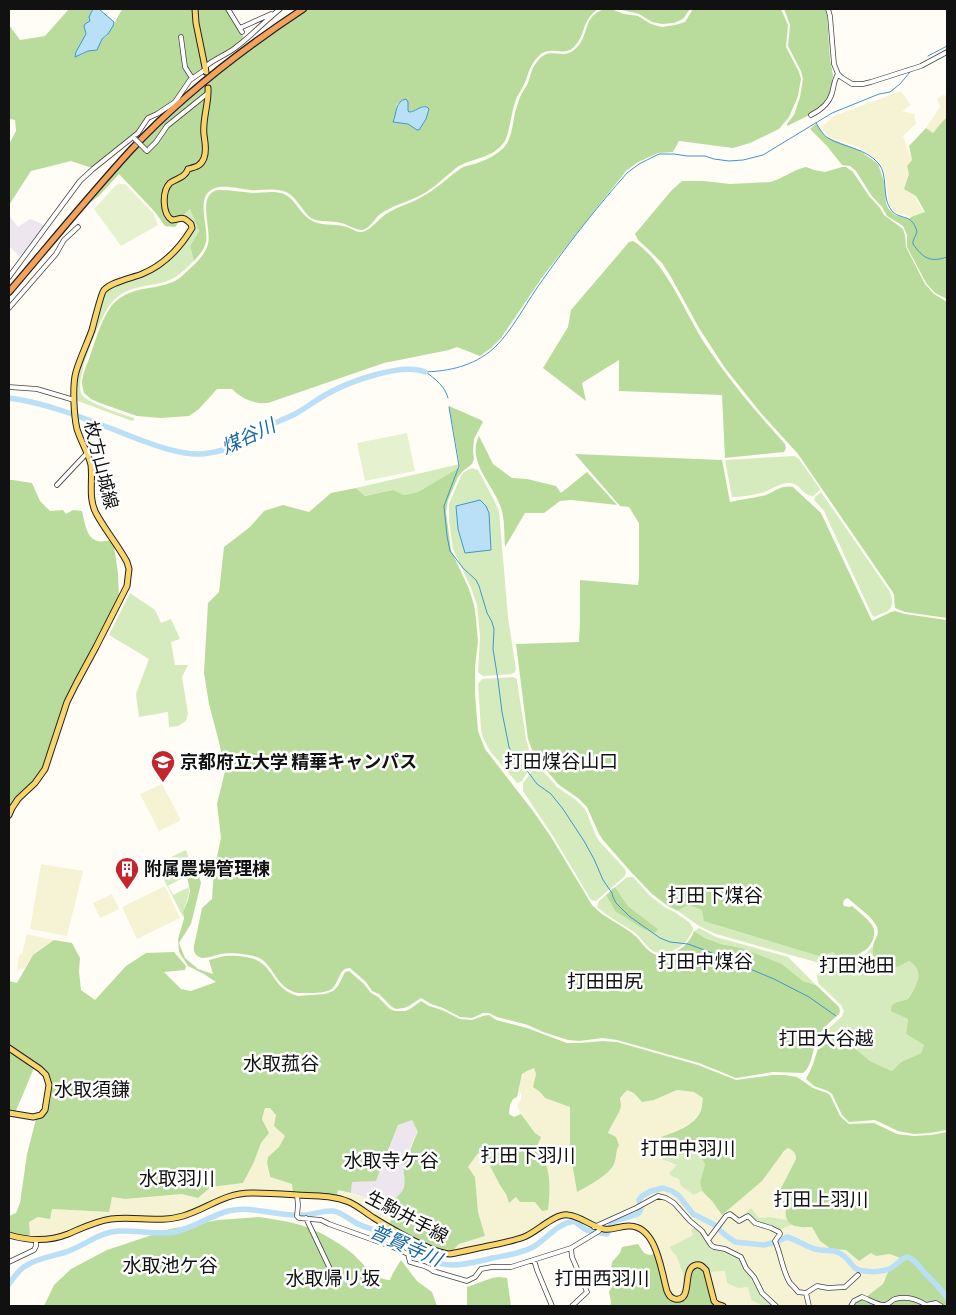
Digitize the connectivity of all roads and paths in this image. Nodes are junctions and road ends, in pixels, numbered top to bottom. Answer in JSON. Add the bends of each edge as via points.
{"nodes":[{"id":1,"x":195,"y":9,"type":"edge"},
{"id":2,"x":228,"y":9,"type":"edge"},
{"id":3,"x":280,"y":9,"type":"edge"},
{"id":4,"x":302,"y":9,"type":"edge"},
{"id":5,"x":828,"y":9,"type":"edge"},
{"id":6,"x":276,"y":12,"type":"junction"},
{"id":7,"x":181,"y":37,"type":"dead end"},
{"id":8,"x":947,"y":52,"type":"edge"},
{"id":9,"x":206,"y":69,"type":"junction"},
{"id":10,"x":838,"y":74,"type":"junction"},
{"id":11,"x":192,"y":78,"type":"junction"},
{"id":12,"x":208,"y":91,"type":"joint"},
{"id":13,"x":811,"y":116,"type":"dead end"},
{"id":14,"x":133,"y":138,"type":"junction"},
{"id":15,"x":78,"y":227,"type":"dead end"},
{"id":16,"x":9,"y":277,"type":"edge"},
{"id":17,"x":9,"y":291,"type":"edge"},
{"id":18,"x":9,"y":308,"type":"edge"},
{"id":19,"x":9,"y":387,"type":"edge"},
{"id":20,"x":74,"y":400,"type":"junction"},
{"id":21,"x":87,"y":453,"type":"junction"},
{"id":22,"x":57,"y":485,"type":"dead end"},
{"id":23,"x":9,"y":816,"type":"edge"},
{"id":24,"x":9,"y":1048,"type":"edge"},
{"id":25,"x":9,"y":1113,"type":"edge"},
{"id":26,"x":297,"y":1195,"type":"junction"},
{"id":27,"x":306,"y":1218,"type":"junction"},
{"id":28,"x":597,"y":1227,"type":"junction"},
{"id":29,"x":9,"y":1235,"type":"edge"},
{"id":30,"x":36,"y":1240,"type":"junction"},
{"id":31,"x":708,"y":1240,"type":"junction"},
{"id":32,"x":571,"y":1248,"type":"junction"},
{"id":33,"x":534,"y":1260,"type":"junction"},
{"id":34,"x":9,"y":1262,"type":"edge"},
{"id":35,"x":858,"y":1275,"type":"dead end"},
{"id":36,"x":338,"y":1280,"type":"dead end"},
{"id":37,"x":806,"y":1293,"type":"junction"},
{"id":38,"x":552,"y":1306,"type":"edge"},
{"id":39,"x":572,"y":1306,"type":"edge"},
{"id":40,"x":723,"y":1306,"type":"edge"},
{"id":41,"x":776,"y":1306,"type":"edge"},
{"id":42,"x":809,"y":1306,"type":"edge"},
{"id":43,"x":851,"y":1306,"type":"edge"},
{"id":44,"x":941,"y":1306,"type":"edge"}],
"edges":[{"from":1,"to":9,"type":"main road"},
{"from":2,"to":6,"type":"street","via":[[241,30]]},
{"from":3,"to":6,"type":"street"},
{"from":4,"to":17,"type":"highway","via":[[217,69],[142,136]]},
{"from":5,"to":10,"type":"street","via":[[833,59]]},
{"from":6,"to":9,"type":"street"},
{"from":7,"to":11,"type":"street","via":[[185,67]]},
{"from":8,"to":10,"type":"street","via":[[920,66],[867,84],[848,82]]},
{"from":9,"to":11,"type":"street"},
{"from":10,"to":13,"type":"street","via":[[827,104]]},
{"from":11,"to":14,"type":"street","via":[[174,102],[148,118]]},
{"from":12,"to":14,"type":"street","bridge":true,"via":[[167,126],[147,152]]},
{"from":12,"to":20,"type":"main road","name":"枚方山城線","via":[[204,157],[199,165],[170,183],[164,208],[166,216],[172,220],[184,218],[192,228],[165,260],[102,292],[76,372]]},
{"from":14,"to":16,"type":"street","via":[[80,181]]},
{"from":15,"to":18,"type":"street"},
{"from":19,"to":20,"type":"street","via":[[37,389]]},
{"from":20,"to":21,"type":"main road","name":"枚方山城線","via":[[79,434]]},
{"from":21,"to":22,"type":"street"},
{"from":21,"to":23,"type":"main road","name":"枚方山城線","via":[[93,505],[127,562],[127,586],[67,702],[43,772],[18,799]]},
{"from":24,"to":25,"type":"main road","via":[[40,1069],[46,1075],[49,1087],[41,1115],[32,1117]]},
{"from":26,"to":27,"type":"street","via":[[297,1217]]},
{"from":26,"to":28,"type":"main road","name":"生駒井手線","via":[[328,1196],[346,1201],[397,1231],[446,1254],[525,1237],[564,1215]]},
{"from":26,"to":30,"type":"main road","name":"生駒井手線","via":[[237,1194],[176,1218],[109,1219],[58,1237]]},
{"from":27,"to":33,"type":"street","via":[[321,1220],[393,1247],[408,1254],[410,1262],[467,1281],[476,1277],[481,1269]]},
{"from":27,"to":36,"type":"street"},
{"from":28,"to":31,"type":"street","via":[[662,1196],[674,1203]]},
{"from":28,"to":32,"type":"street","via":[[599,1231]]},
{"from":28,"to":40,"type":"main road","name":"生駒井手線","via":[[631,1226],[648,1234],[657,1253],[667,1291],[674,1299],[684,1296],[692,1267],[702,1266],[713,1299]]},
{"from":29,"to":30,"type":"main road","name":"生駒井手線"},
{"from":30,"to":34,"type":"street","via":[[34,1250]]},
{"from":31,"to":37,"type":"street","via":[[730,1214],[739,1220],[748,1216],[755,1223],[779,1232],[775,1241],[787,1276],[798,1292]]},
{"from":31,"to":41,"type":"street","via":[[714,1247],[741,1257],[762,1293]]},
{"from":32,"to":33,"type":"street"},
{"from":32,"to":39,"type":"street","via":[[587,1292]]},
{"from":33,"to":38,"type":"street"},
{"from":35,"to":37,"type":"street","via":[[845,1287],[817,1286]]},
{"from":37,"to":42,"type":"street"},
{"from":43,"to":44,"type":"street","via":[[862,1297],[883,1305],[893,1299],[905,1298]]}]}
